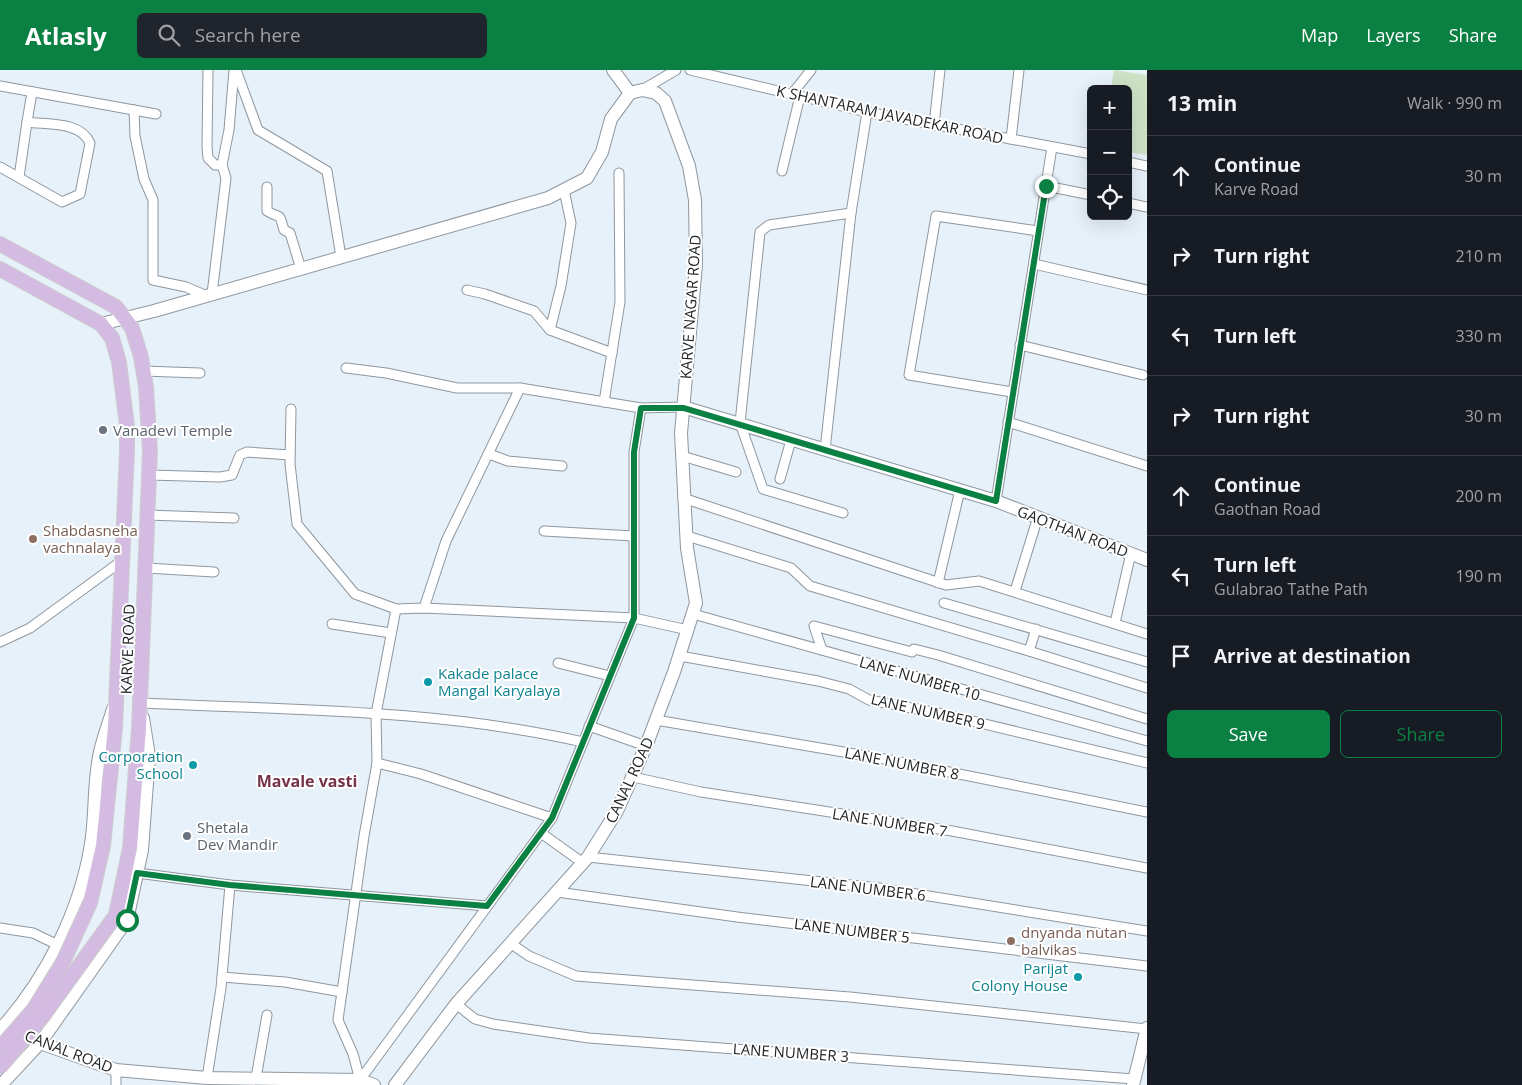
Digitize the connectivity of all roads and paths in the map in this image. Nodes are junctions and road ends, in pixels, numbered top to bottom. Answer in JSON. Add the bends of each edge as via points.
{"nodes":[{"id":1,"x":208,"y":70,"type":"edge"},
{"id":2,"x":235,"y":70,"type":"edge"},
{"id":3,"x":613,"y":70,"type":"edge"},
{"id":4,"x":676,"y":70,"type":"edge"},
{"id":5,"x":690,"y":70,"type":"edge"},
{"id":6,"x":811,"y":70,"type":"edge"},
{"id":7,"x":940,"y":70,"type":"edge"},
{"id":8,"x":1019,"y":70,"type":"edge"},
{"id":9,"x":0,"y":86,"type":"edge"},
{"id":10,"x":32,"y":92,"type":"junction"},
{"id":11,"x":636,"y":92,"type":"junction"},
{"id":12,"x":796,"y":95,"type":"junction"},
{"id":13,"x":134,"y":110,"type":"junction"},
{"id":14,"x":867,"y":112,"type":"junction"},
{"id":15,"x":156,"y":114,"type":"dead end"},
{"id":16,"x":27,"y":122,"type":"junction"},
{"id":17,"x":934,"y":125,"type":"junction"},
{"id":18,"x":1011,"y":139,"type":"junction"},
{"id":19,"x":1052,"y":147,"type":"junction"},
{"id":20,"x":1087,"y":153,"type":"edge"},
{"id":21,"x":1132,"y":163,"type":"edge"},
{"id":22,"x":222,"y":165,"type":"junction"},
{"id":23,"x":1147,"y":166,"type":"edge"},
{"id":24,"x":0,"y":167,"type":"edge"},
{"id":25,"x":782,"y":171,"type":"dead end"},
{"id":26,"x":619,"y":172,"type":"dead end"},
{"id":27,"x":18,"y":178,"type":"junction"},
{"id":28,"x":1046,"y":186,"type":"junction"},
{"id":29,"x":267,"y":188,"type":"dead end"},
{"id":30,"x":564,"y":190,"type":"junction"},
{"id":31,"x":1087,"y":194,"type":"edge"},
{"id":32,"x":1132,"y":204,"type":"edge"},
{"id":33,"x":1147,"y":207,"type":"edge"},
{"id":34,"x":851,"y":213,"type":"junction"},
{"id":35,"x":1038,"y":231,"type":"junction"},
{"id":36,"x":0,"y":244,"type":"edge"},
{"id":37,"x":341,"y":257,"type":"junction"},
{"id":38,"x":1034,"y":264,"type":"junction"},
{"id":39,"x":0,"y":269,"type":"edge"},
{"id":40,"x":301,"y":269,"type":"junction"},
{"id":41,"x":467,"y":290,"type":"dead end"},
{"id":42,"x":1147,"y":290,"type":"edge"},
{"id":43,"x":209,"y":295,"type":"junction"},
{"id":44,"x":124,"y":317,"type":"junction"},
{"id":45,"x":101,"y":324,"type":"junction"},
{"id":46,"x":550,"y":330,"type":"junction"},
{"id":47,"x":1020,"y":344,"type":"junction"},
{"id":48,"x":612,"y":353,"type":"junction"},
{"id":49,"x":346,"y":368,"type":"dead end"},
{"id":50,"x":143,"y":371,"type":"junction"},
{"id":51,"x":200,"y":373,"type":"dead end"},
{"id":52,"x":1142,"y":375,"type":"dead end"},
{"id":53,"x":520,"y":388,"type":"junction"},
{"id":54,"x":1012,"y":392,"type":"junction"},
{"id":55,"x":604,"y":402,"type":"junction"},
{"id":56,"x":641,"y":408,"type":"junction"},
{"id":57,"x":684,"y":408,"type":"junction"},
{"id":58,"x":291,"y":409,"type":"dead end"},
{"id":59,"x":1008,"y":422,"type":"junction"},
{"id":60,"x":740,"y":423,"type":"junction"},
{"id":61,"x":791,"y":440,"type":"junction"},
{"id":62,"x":825,"y":450,"type":"junction"},
{"id":63,"x":489,"y":454,"type":"junction"},
{"id":64,"x":290,"y":455,"type":"junction"},
{"id":65,"x":682,"y":456,"type":"junction"},
{"id":66,"x":562,"y":466,"type":"dead end"},
{"id":67,"x":1147,"y":466,"type":"edge"},
{"id":68,"x":736,"y":472,"type":"dead end"},
{"id":69,"x":149,"y":475,"type":"junction"},
{"id":70,"x":780,"y":479,"type":"dead end"},
{"id":71,"x":960,"y":490,"type":"junction"},
{"id":72,"x":684,"y":498,"type":"junction"},
{"id":73,"x":996,"y":501,"type":"junction"},
{"id":74,"x":843,"y":513,"type":"dead end"},
{"id":75,"x":148,"y":514,"type":"junction"},
{"id":76,"x":1038,"y":517,"type":"junction"},
{"id":77,"x":234,"y":518,"type":"dead end"},
{"id":78,"x":544,"y":531,"type":"dead end"},
{"id":79,"x":634,"y":536,"type":"junction"},
{"id":80,"x":687,"y":536,"type":"junction"},
{"id":81,"x":1131,"y":553,"type":"junction"},
{"id":82,"x":124,"y":560,"type":"junction"},
{"id":83,"x":1147,"y":560,"type":"edge"},
{"id":84,"x":146,"y":568,"type":"junction"},
{"id":85,"x":214,"y":572,"type":"dead end"},
{"id":86,"x":938,"y":582,"type":"junction"},
{"id":87,"x":1015,"y":590,"type":"junction"},
{"id":88,"x":944,"y":603,"type":"dead end"},
{"id":89,"x":424,"y":608,"type":"junction"},
{"id":90,"x":396,"y":609,"type":"junction"},
{"id":91,"x":692,"y":614,"type":"junction"},
{"id":92,"x":634,"y":618,"type":"junction"},
{"id":93,"x":1115,"y":623,"type":"junction"},
{"id":94,"x":332,"y":624,"type":"dead end"},
{"id":95,"x":1036,"y":629,"type":"junction"},
{"id":96,"x":688,"y":630,"type":"junction"},
{"id":97,"x":391,"y":633,"type":"junction"},
{"id":98,"x":1147,"y":634,"type":"edge"},
{"id":99,"x":0,"y":642,"type":"edge"},
{"id":100,"x":822,"y":650,"type":"junction"},
{"id":101,"x":1029,"y":652,"type":"junction"},
{"id":102,"x":680,"y":656,"type":"junction"},
{"id":103,"x":1147,"y":662,"type":"edge"},
{"id":104,"x":558,"y":663,"type":"dead end"},
{"id":105,"x":610,"y":676,"type":"junction"},
{"id":106,"x":1147,"y":688,"type":"edge"},
{"id":107,"x":115,"y":702,"type":"junction"},
{"id":108,"x":141,"y":704,"type":"junction"},
{"id":109,"x":376,"y":714,"type":"junction"},
{"id":110,"x":1147,"y":719,"type":"edge"},
{"id":111,"x":656,"y":720,"type":"junction"},
{"id":112,"x":590,"y":726,"type":"junction"},
{"id":113,"x":1147,"y":741,"type":"edge"},
{"id":114,"x":583,"y":742,"type":"junction"},
{"id":115,"x":646,"y":746,"type":"junction"},
{"id":116,"x":377,"y":762,"type":"junction"},
{"id":117,"x":1147,"y":763,"type":"edge"},
{"id":118,"x":633,"y":777,"type":"junction"},
{"id":119,"x":1147,"y":812,"type":"edge"},
{"id":120,"x":552,"y":818,"type":"junction"},
{"id":121,"x":541,"y":833,"type":"junction"},
{"id":122,"x":585,"y":860,"type":"junction"},
{"id":123,"x":1147,"y":868,"type":"edge"},
{"id":124,"x":137,"y":873,"type":"junction"},
{"id":125,"x":230,"y":885,"type":"junction"},
{"id":126,"x":557,"y":892,"type":"junction"},
{"id":127,"x":355,"y":895,"type":"junction"},
{"id":128,"x":487,"y":906,"type":"junction"},
{"id":129,"x":0,"y":928,"type":"edge"},
{"id":130,"x":1147,"y":931,"type":"edge"},
{"id":131,"x":510,"y":943,"type":"junction"},
{"id":132,"x":58,"y":945,"type":"junction"},
{"id":133,"x":1147,"y":966,"type":"edge"},
{"id":134,"x":222,"y":977,"type":"junction"},
{"id":135,"x":342,"y":992,"type":"junction"},
{"id":136,"x":456,"y":1004,"type":"junction"},
{"id":137,"x":267,"y":1015,"type":"dead end"},
{"id":138,"x":2,"y":1028,"type":"edge"},
{"id":139,"x":1147,"y":1029,"type":"edge"},
{"id":140,"x":40,"y":1043,"type":"junction"},
{"id":141,"x":0,"y":1048,"type":"edge"},
{"id":142,"x":0,"y":1067,"type":"edge"},
{"id":143,"x":116,"y":1070,"type":"junction"},
{"id":144,"x":207,"y":1078,"type":"junction"},
{"id":145,"x":256,"y":1078,"type":"junction"},
{"id":146,"x":360,"y":1080,"type":"junction"},
{"id":147,"x":1133,"y":1082,"type":"edge"},
{"id":148,"x":1,"y":1085,"type":"edge"},
{"id":149,"x":116,"y":1085,"type":"edge"},
{"id":150,"x":374,"y":1085,"type":"edge"},
{"id":151,"x":394,"y":1085,"type":"edge"}],
"edges":[{"from":1,"to":22,"type":"street","via":[[208,158],[215,165]]},
{"from":2,"to":22,"type":"street"},
{"from":2,"to":37,"type":"street","via":[[258,130],[327,170]]},
{"from":3,"to":11,"type":"street"},
{"from":4,"to":11,"type":"street"},
{"from":5,"to":12,"type":"street","name":"K SHANTARAM JAVADEKAR ROAD"},
{"from":6,"to":12,"type":"street"},
{"from":7,"to":17,"type":"street"},
{"from":8,"to":18,"type":"street"},
{"from":9,"to":10,"type":"street"},
{"from":10,"to":13,"type":"street"},
{"from":10,"to":16,"type":"street"},
{"from":11,"to":30,"type":"street","via":[[610,119],[602,152],[586,178]]},
{"from":11,"to":57,"type":"street","name":"KARVE NAGAR ROAD","via":[[656,93],[665,101],[689,166],[695,200],[696,265]]},
{"from":12,"to":14,"type":"street","name":"K SHANTARAM JAVADEKAR ROAD"},
{"from":12,"to":25,"type":"street"},
{"from":13,"to":15,"type":"street"},
{"from":13,"to":43,"type":"street","via":[[135,136],[144,179],[153,200],[152,280],[186,286]]},
{"from":14,"to":17,"type":"street","name":"K SHANTARAM JAVADEKAR ROAD"},
{"from":14,"to":34,"type":"street"},
{"from":16,"to":27,"type":"street"},
{"from":16,"to":27,"type":"street","via":[[78,128],[90,143],[80,194],[73,199],[62,202]]},
{"from":17,"to":18,"type":"street","name":"K SHANTARAM JAVADEKAR ROAD"},
{"from":18,"to":19,"type":"street","name":"K SHANTARAM JAVADEKAR ROAD"},
{"from":19,"to":20,"type":"street","name":"K SHANTARAM JAVADEKAR ROAD"},
{"from":19,"to":28,"type":"street"},
{"from":21,"to":23,"type":"street"},
{"from":22,"to":43,"type":"street","via":[[226,178]]},
{"from":24,"to":27,"type":"street"},
{"from":26,"to":48,"type":"street","via":[[620,302]]},
{"from":28,"to":31,"type":"street"},
{"from":28,"to":35,"type":"street"},
{"from":29,"to":40,"type":"street","via":[[266,211],[278,214],[284,230],[290,233]]},
{"from":30,"to":37,"type":"street","via":[[548,198]]},
{"from":30,"to":46,"type":"street","via":[[571,223]]},
{"from":32,"to":33,"type":"street"},
{"from":34,"to":60,"type":"street","via":[[769,225],[760,232]]},
{"from":34,"to":62,"type":"street"},
{"from":35,"to":38,"type":"street"},
{"from":35,"to":54,"type":"street","via":[[936,216],[909,375]]},
{"from":36,"to":44,"type":"main road","name":"KARVE ROAD","via":[[116,307]]},
{"from":37,"to":40,"type":"street"},
{"from":38,"to":42,"type":"street"},
{"from":38,"to":47,"type":"street"},
{"from":39,"to":45,"type":"main road","name":"KARVE ROAD"},
{"from":40,"to":43,"type":"street"},
{"from":41,"to":46,"type":"street","via":[[534,311]]},
{"from":43,"to":44,"type":"street"},
{"from":44,"to":45,"type":"street"},
{"from":44,"to":50,"type":"main road","name":"KARVE ROAD","via":[[132,328]]},
{"from":45,"to":82,"type":"main road","name":"KARVE ROAD","via":[[112,338],[119,362],[126,417]]},
{"from":46,"to":48,"type":"street"},
{"from":47,"to":52,"type":"street"},
{"from":47,"to":54,"type":"street"},
{"from":48,"to":55,"type":"street"},
{"from":49,"to":53,"type":"street","via":[[457,388]]},
{"from":50,"to":51,"type":"street"},
{"from":50,"to":69,"type":"main road","name":"KARVE ROAD","via":[[150,424]]},
{"from":53,"to":55,"type":"street"},
{"from":53,"to":63,"type":"street"},
{"from":54,"to":59,"type":"street"},
{"from":55,"to":56,"type":"street"},
{"from":56,"to":57,"type":"street"},
{"from":56,"to":79,"type":"street","via":[[634,452]]},
{"from":57,"to":60,"type":"street","name":"GAOTHAN ROAD"},
{"from":57,"to":65,"type":"street","name":"CANAL ROAD"},
{"from":58,"to":64,"type":"street"},
{"from":59,"to":67,"type":"street"},
{"from":59,"to":73,"type":"street"},
{"from":60,"to":61,"type":"street","name":"GAOTHAN ROAD"},
{"from":60,"to":74,"type":"street","via":[[763,489]]},
{"from":61,"to":62,"type":"street","name":"GAOTHAN ROAD"},
{"from":61,"to":70,"type":"street"},
{"from":62,"to":71,"type":"street","name":"GAOTHAN ROAD"},
{"from":63,"to":66,"type":"street","via":[[508,461]]},
{"from":63,"to":89,"type":"street","via":[[446,541]]},
{"from":64,"to":69,"type":"street","via":[[247,452],[240,455],[232,475],[220,478]]},
{"from":64,"to":90,"type":"street","via":[[298,524],[355,594]]},
{"from":65,"to":68,"type":"street"},
{"from":65,"to":72,"type":"street","name":"CANAL ROAD"},
{"from":69,"to":75,"type":"main road","name":"KARVE ROAD"},
{"from":71,"to":73,"type":"street","name":"GAOTHAN ROAD"},
{"from":71,"to":86,"type":"street"},
{"from":72,"to":80,"type":"street","name":"CANAL ROAD"},
{"from":72,"to":86,"type":"street"},
{"from":73,"to":76,"type":"street","name":"GAOTHAN ROAD"},
{"from":75,"to":77,"type":"street"},
{"from":75,"to":84,"type":"main road","name":"KARVE ROAD"},
{"from":76,"to":81,"type":"street","name":"GAOTHAN ROAD"},
{"from":76,"to":87,"type":"street"},
{"from":78,"to":79,"type":"street"},
{"from":79,"to":92,"type":"street"},
{"from":80,"to":91,"type":"street","name":"CANAL ROAD","via":[[696,603]]},
{"from":80,"to":101,"type":"street","via":[[791,568],[810,586]]},
{"from":81,"to":83,"type":"street","name":"GAOTHAN ROAD"},
{"from":81,"to":93,"type":"street"},
{"from":82,"to":99,"type":"street","via":[[30,628]]},
{"from":82,"to":107,"type":"main road","name":"KARVE ROAD"},
{"from":84,"to":85,"type":"street"},
{"from":84,"to":108,"type":"main road","name":"KARVE ROAD"},
{"from":86,"to":87,"type":"street","via":[[946,585],[980,581]]},
{"from":87,"to":93,"type":"street"},
{"from":88,"to":95,"type":"street"},
{"from":89,"to":90,"type":"street"},
{"from":89,"to":92,"type":"street"},
{"from":90,"to":97,"type":"street"},
{"from":91,"to":96,"type":"street","name":"CANAL ROAD"},
{"from":91,"to":100,"type":"street","name":"LANE NUMBER 10"},
{"from":92,"to":96,"type":"street"},
{"from":92,"to":105,"type":"street"},
{"from":93,"to":98,"type":"street"},
{"from":94,"to":97,"type":"street"},
{"from":95,"to":101,"type":"street"},
{"from":95,"to":103,"type":"street"},
{"from":96,"to":102,"type":"street","name":"CANAL ROAD"},
{"from":97,"to":109,"type":"street"},
{"from":100,"to":110,"type":"street","via":[[814,626],[912,652],[914,649],[938,655]]},
{"from":100,"to":113,"type":"street","name":"LANE NUMBER 10"},
{"from":101,"to":106,"type":"street"},
{"from":102,"to":111,"type":"street","name":"CANAL ROAD"},
{"from":102,"to":117,"type":"street","name":"LANE NUMBER 9","via":[[818,681],[849,689],[869,700],[944,714]]},
{"from":104,"to":105,"type":"street"},
{"from":105,"to":112,"type":"street"},
{"from":107,"to":132,"type":"street","name":"KARVE ROAD","via":[[99,754],[91,844],[77,899]]},
{"from":107,"to":141,"type":"main road","bridge":true,"via":[[103,846],[90,903],[63,962],[39,1001]]},
{"from":108,"to":109,"type":"street"},
{"from":108,"to":124,"type":"street","name":"KARVE ROAD","via":[[149,756],[142,850]]},
{"from":108,"to":142,"type":"main road","bridge":true,"via":[[130,848],[116,915],[43,1016]]},
{"from":109,"to":114,"type":"street","via":[[459,720],[530,730]]},
{"from":109,"to":116,"type":"street"},
{"from":111,"to":115,"type":"street","name":"CANAL ROAD"},
{"from":111,"to":119,"type":"street","name":"LANE NUMBER 8","via":[[890,760]]},
{"from":112,"to":114,"type":"street"},
{"from":112,"to":115,"type":"street"},
{"from":114,"to":120,"type":"street"},
{"from":115,"to":118,"type":"street","name":"CANAL ROAD"},
{"from":116,"to":120,"type":"street"},
{"from":116,"to":127,"type":"street"},
{"from":118,"to":122,"type":"street","name":"CANAL ROAD","via":[[617,810]]},
{"from":118,"to":123,"type":"street","name":"LANE NUMBER 7","via":[[701,792],[952,831]]},
{"from":120,"to":121,"type":"street"},
{"from":121,"to":122,"type":"street"},
{"from":121,"to":128,"type":"street"},
{"from":122,"to":126,"type":"street","name":"CANAL ROAD"},
{"from":122,"to":130,"type":"street","name":"LANE NUMBER 6","via":[[879,888]]},
{"from":124,"to":125,"type":"street"},
{"from":124,"to":140,"type":"street","name":"KARVE ROAD","via":[[127,920]]},
{"from":125,"to":127,"type":"street"},
{"from":125,"to":134,"type":"street"},
{"from":126,"to":131,"type":"street","name":"CANAL ROAD"},
{"from":126,"to":133,"type":"street","name":"LANE NUMBER 5"},
{"from":127,"to":128,"type":"street"},
{"from":127,"to":135,"type":"street"},
{"from":128,"to":146,"type":"street"},
{"from":129,"to":132,"type":"street","via":[[33,933]]},
{"from":131,"to":136,"type":"street","name":"CANAL ROAD"},
{"from":131,"to":139,"type":"street","via":[[529,956],[576,976],[850,997]]},
{"from":132,"to":138,"type":"street","name":"KARVE ROAD","via":[[24,1002]]},
{"from":134,"to":135,"type":"street","via":[[285,982]]},
{"from":134,"to":144,"type":"street"},
{"from":135,"to":146,"type":"street","via":[[338,1020]]},
{"from":136,"to":147,"type":"street","name":"LANE NUMBER 3","via":[[475,1019],[493,1024],[589,1038]]},
{"from":136,"to":151,"type":"street","name":"CANAL ROAD"},
{"from":137,"to":145,"type":"street"},
{"from":138,"to":140,"type":"street","name":"CANAL ROAD"},
{"from":139,"to":147,"type":"street"},
{"from":140,"to":143,"type":"street","name":"CANAL ROAD"},
{"from":140,"to":148,"type":"street","name":"KARVE ROAD"},
{"from":143,"to":144,"type":"street","name":"CANAL ROAD"},
{"from":143,"to":149,"type":"street"},
{"from":144,"to":145,"type":"street","name":"CANAL ROAD"},
{"from":145,"to":146,"type":"street","name":"CANAL ROAD"},
{"from":146,"to":150,"type":"street","name":"CANAL ROAD"}]}
